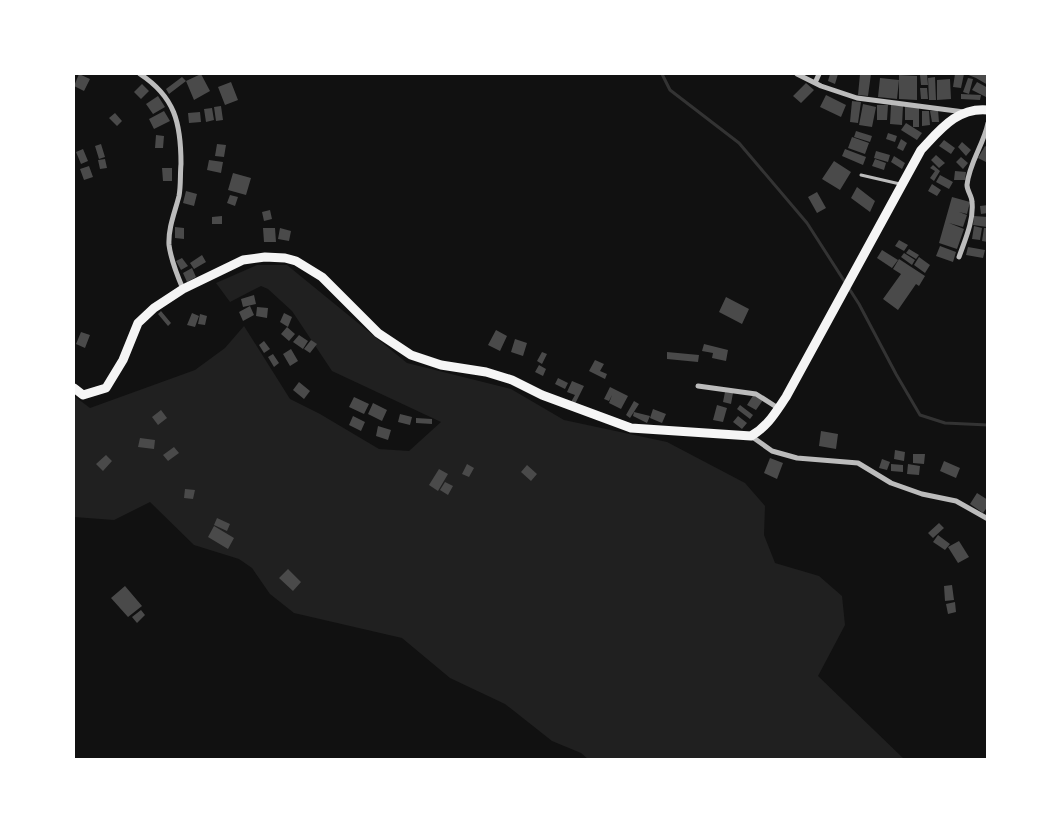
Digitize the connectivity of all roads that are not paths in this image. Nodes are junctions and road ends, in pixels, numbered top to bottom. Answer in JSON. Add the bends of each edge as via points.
{"nodes":[{"id":1,"x":140,"y":74,"type":"edge"},
{"id":2,"x":797,"y":74,"type":"edge"},
{"id":3,"x":819,"y":74,"type":"edge"},
{"id":4,"x":815,"y":83,"type":"junction"},
{"id":5,"x":987,"y":110,"type":"edge"},
{"id":6,"x":968,"y":113,"type":"junction"},
{"id":7,"x":987,"y":123,"type":"edge"},
{"id":8,"x":861,"y":175,"type":"dead end"},
{"id":9,"x":903,"y":184,"type":"junction"},
{"id":10,"x":959,"y":256,"type":"dead end"},
{"id":11,"x":183,"y":289,"type":"junction"},
{"id":12,"x":698,"y":386,"type":"dead end"},
{"id":13,"x":74,"y":388,"type":"edge"},
{"id":14,"x":778,"y":408,"type":"junction"},
{"id":15,"x":752,"y":436,"type":"junction"},
{"id":16,"x":987,"y":519,"type":"edge"}],
"edges":[{"from":1,"to":11,"type":"street","via":[[156,84],[179,124],[180,193],[169,244]]},
{"from":2,"to":4,"type":"street"},
{"from":3,"to":4,"type":"street"},
{"from":4,"to":6,"type":"street","via":[[857,98]]},
{"from":5,"to":6,"type":"highway"},
{"from":6,"to":9,"type":"highway","via":[[953,117],[921,150]]},
{"from":7,"to":10,"type":"street","via":[[967,185],[972,201],[968,232]]},
{"from":8,"to":9,"type":"lane"},
{"from":9,"to":14,"type":"highway"},
{"from":11,"to":13,"type":"highway","via":[[138,324],[106,387],[83,395]]},
{"from":11,"to":15,"type":"highway","via":[[243,260],[265,257],[296,261],[322,278],[378,333],[411,355],[512,380],[631,428]]},
{"from":12,"to":14,"type":"street","via":[[756,394]]},
{"from":14,"to":15,"type":"highway","via":[[764,428]]},
{"from":15,"to":16,"type":"street","via":[[772,451],[797,458],[858,463],[891,483],[956,501]]}]}
